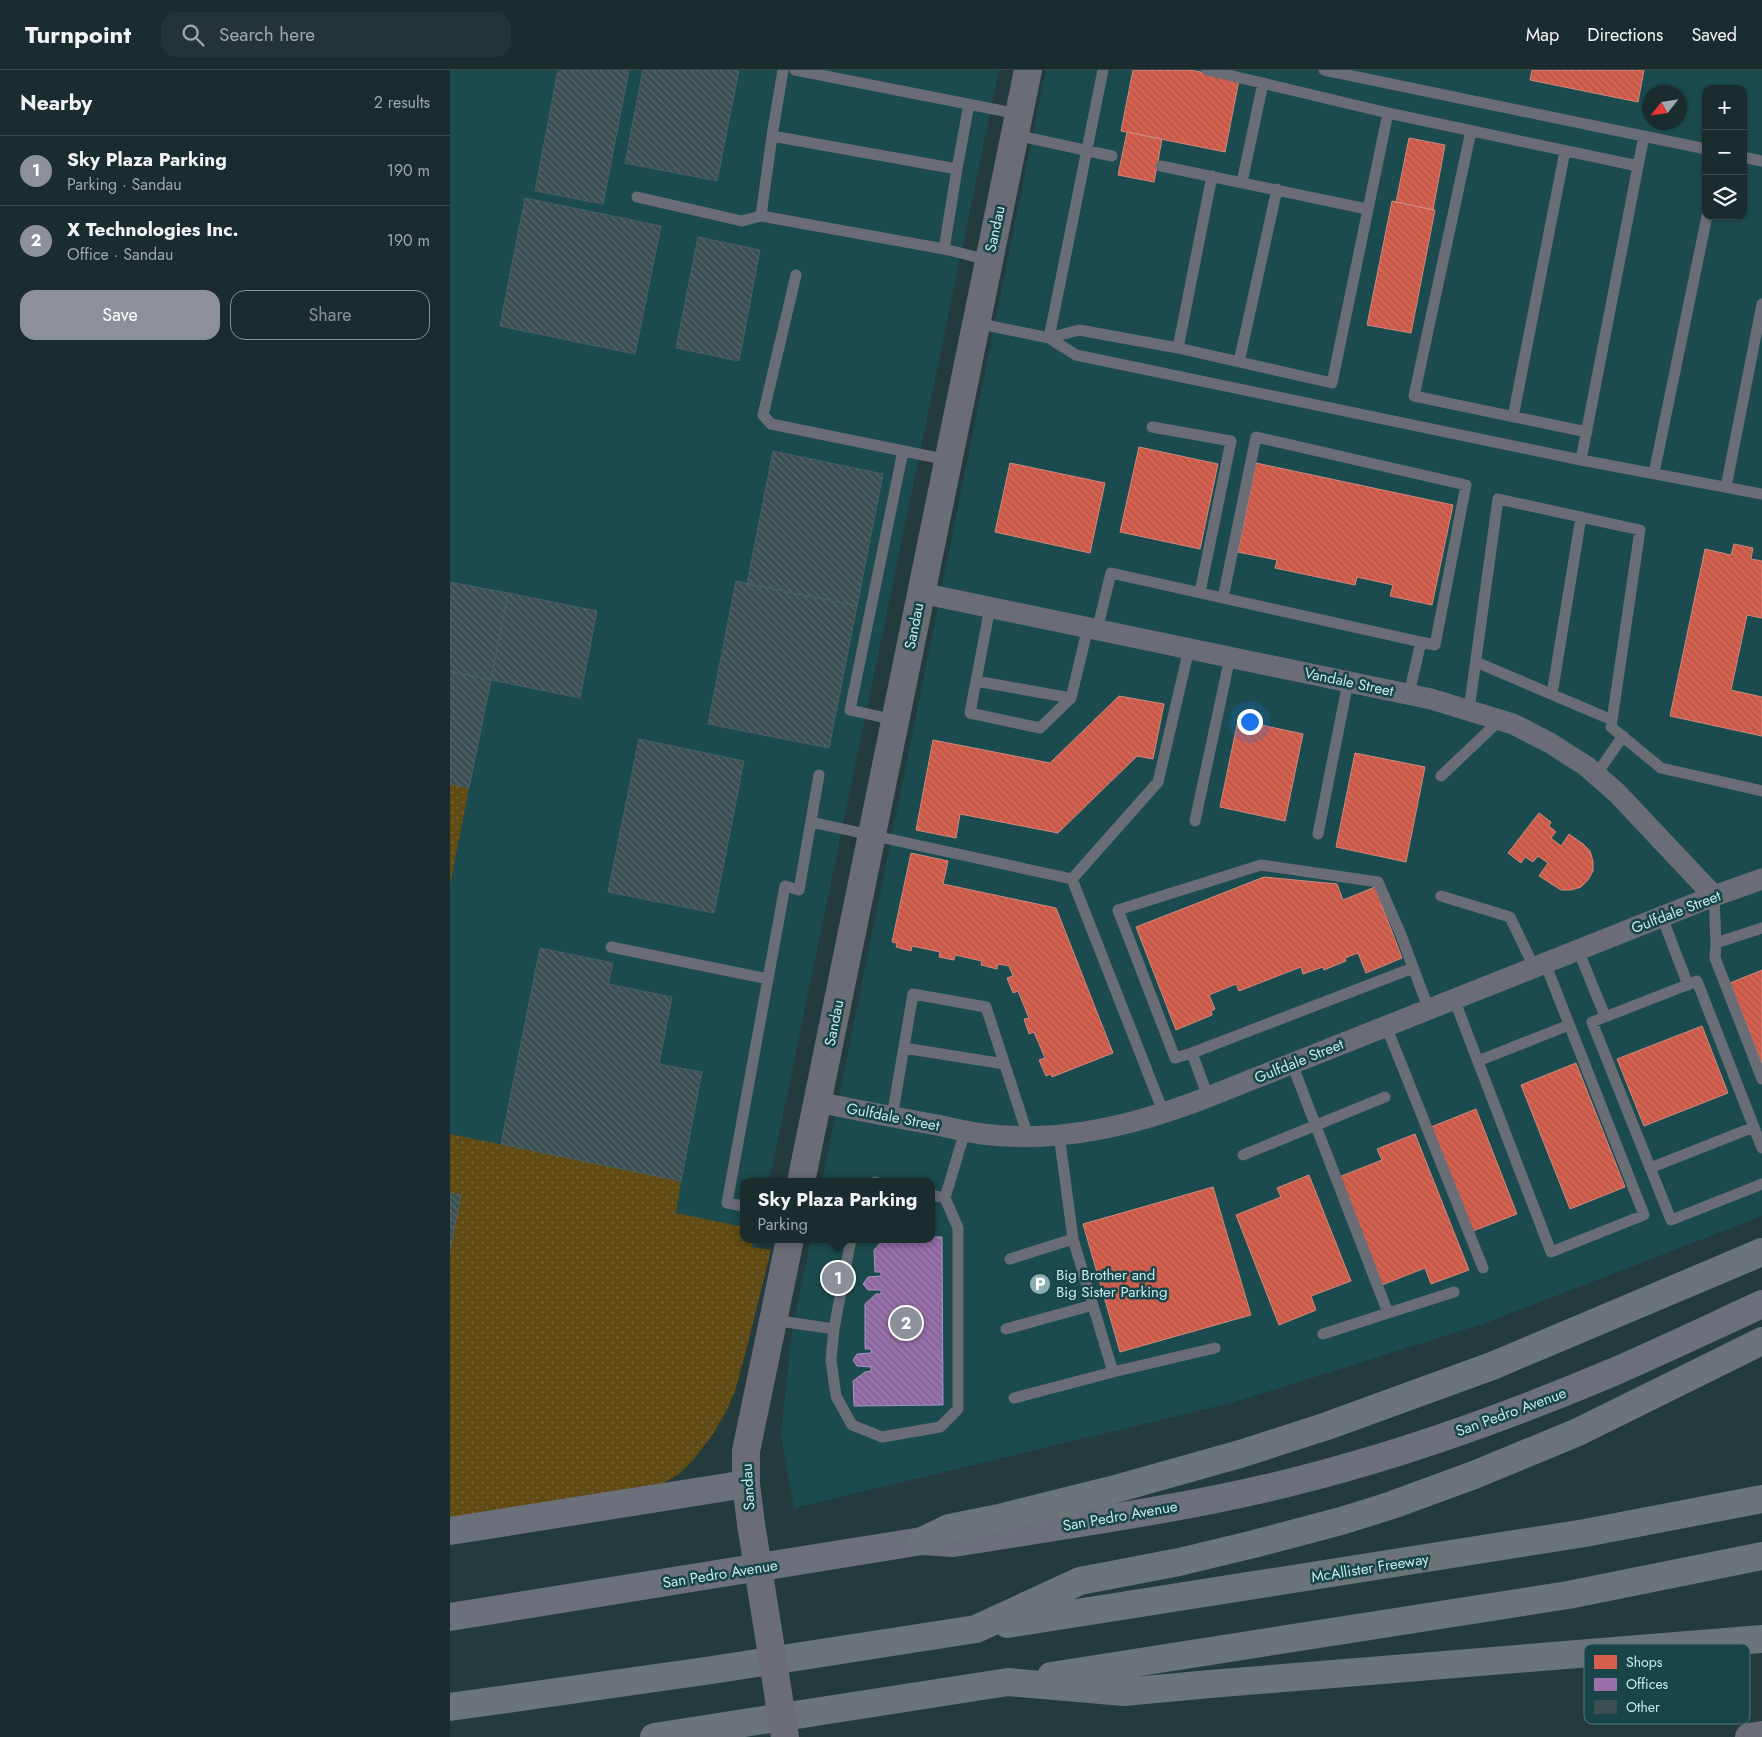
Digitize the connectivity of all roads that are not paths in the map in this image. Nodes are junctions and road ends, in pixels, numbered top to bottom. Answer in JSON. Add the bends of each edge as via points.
{"nodes":[{"id":1,"x":783,"y":70,"type":"edge"},
{"id":2,"x":795,"y":70,"type":"edge"},
{"id":3,"x":1028,"y":70,"type":"edge"},
{"id":4,"x":1103,"y":70,"type":"edge"},
{"id":5,"x":1207,"y":70,"type":"edge"},
{"id":6,"x":1324,"y":70,"type":"edge"},
{"id":7,"x":1263,"y":83,"type":"junction"},
{"id":8,"x":969,"y":104,"type":"junction"},
{"id":9,"x":1388,"y":113,"type":"junction"},
{"id":10,"x":1017,"y":125,"type":"junction"},
{"id":11,"x":1471,"y":131,"type":"junction"},
{"id":12,"x":772,"y":136,"type":"junction"},
{"id":13,"x":1644,"y":136,"type":"junction"},
{"id":14,"x":1702,"y":148,"type":"edge"},
{"id":15,"x":1087,"y":151,"type":"junction"},
{"id":16,"x":1565,"y":151,"type":"junction"},
{"id":17,"x":1112,"y":156,"type":"dead end"},
{"id":18,"x":1747,"y":158,"type":"edge"},
{"id":19,"x":1762,"y":161,"type":"edge"},
{"id":20,"x":1161,"y":166,"type":"dead end"},
{"id":21,"x":1638,"y":166,"type":"junction"},
{"id":22,"x":957,"y":168,"type":"junction"},
{"id":23,"x":1212,"y":176,"type":"junction"},
{"id":24,"x":1242,"y":182,"type":"junction"},
{"id":25,"x":1277,"y":189,"type":"junction"},
{"id":26,"x":637,"y":197,"type":"dead end"},
{"id":27,"x":1367,"y":209,"type":"junction"},
{"id":28,"x":761,"y":216,"type":"junction"},
{"id":29,"x":1706,"y":220,"type":"edge"},
{"id":30,"x":944,"y":249,"type":"junction"},
{"id":31,"x":989,"y":260,"type":"junction"},
{"id":32,"x":796,"y":275,"type":"dead end"},
{"id":33,"x":1762,"y":304,"type":"edge"},
{"id":34,"x":976,"y":323,"type":"junction"},
{"id":35,"x":1049,"y":338,"type":"junction"},
{"id":36,"x":1178,"y":348,"type":"junction"},
{"id":37,"x":1240,"y":362,"type":"junction"},
{"id":38,"x":1513,"y":417,"type":"junction"},
{"id":39,"x":1152,"y":427,"type":"dead end"},
{"id":40,"x":1586,"y":432,"type":"junction"},
{"id":41,"x":903,"y":451,"type":"junction"},
{"id":42,"x":948,"y":460,"type":"junction"},
{"id":43,"x":1582,"y":460,"type":"junction"},
{"id":44,"x":1654,"y":473,"type":"junction"},
{"id":45,"x":1726,"y":487,"type":"junction"},
{"id":46,"x":1762,"y":494,"type":"edge"},
{"id":47,"x":1581,"y":517,"type":"junction"},
{"id":48,"x":1200,"y":592,"type":"junction"},
{"id":49,"x":921,"y":593,"type":"junction"},
{"id":50,"x":1223,"y":598,"type":"junction"},
{"id":51,"x":990,"y":607,"type":"junction"},
{"id":52,"x":1092,"y":628,"type":"junction"},
{"id":53,"x":1421,"y":642,"type":"junction"},
{"id":54,"x":1189,"y":648,"type":"junction"},
{"id":55,"x":1230,"y":657,"type":"junction"},
{"id":56,"x":1476,"y":662,"type":"junction"},
{"id":57,"x":976,"y":681,"type":"junction"},
{"id":58,"x":1348,"y":682,"type":"junction"},
{"id":59,"x":1409,"y":694,"type":"junction"},
{"id":60,"x":1552,"y":694,"type":"junction"},
{"id":61,"x":1071,"y":698,"type":"junction"},
{"id":62,"x":1469,"y":710,"type":"junction"},
{"id":63,"x":895,"y":720,"type":"junction"},
{"id":64,"x":1500,"y":720,"type":"junction"},
{"id":65,"x":1612,"y":720,"type":"junction"},
{"id":66,"x":1623,"y":736,"type":"junction"},
{"id":67,"x":819,"y":775,"type":"dead end"},
{"id":68,"x":1596,"y":775,"type":"junction"},
{"id":69,"x":1441,"y":776,"type":"dead end"},
{"id":70,"x":1762,"y":792,"type":"edge"},
{"id":71,"x":1195,"y":821,"type":"dead end"},
{"id":72,"x":811,"y":822,"type":"junction"},
{"id":73,"x":872,"y":834,"type":"junction"},
{"id":74,"x":1318,"y":834,"type":"dead end"},
{"id":75,"x":1072,"y":879,"type":"junction"},
{"id":76,"x":1762,"y":879,"type":"edge"},
{"id":77,"x":1441,"y":896,"type":"dead end"},
{"id":78,"x":1714,"y":896,"type":"junction"},
{"id":79,"x":1662,"y":917,"type":"junction"},
{"id":80,"x":1762,"y":928,"type":"edge"},
{"id":81,"x":1716,"y":943,"type":"junction"},
{"id":82,"x":611,"y":947,"type":"dead end"},
{"id":83,"x":1578,"y":950,"type":"junction"},
{"id":84,"x":1539,"y":965,"type":"junction"},
{"id":85,"x":1413,"y":968,"type":"junction"},
{"id":86,"x":768,"y":979,"type":"junction"},
{"id":87,"x":1688,"y":985,"type":"junction"},
{"id":88,"x":1454,"y":999,"type":"junction"},
{"id":89,"x":1429,"y":1010,"type":"junction"},
{"id":90,"x":1606,"y":1016,"type":"junction"},
{"id":91,"x":1569,"y":1024,"type":"junction"},
{"id":92,"x":1386,"y":1026,"type":"junction"},
{"id":93,"x":904,"y":1048,"type":"junction"},
{"id":94,"x":1192,"y":1054,"type":"junction"},
{"id":95,"x":1478,"y":1060,"type":"junction"},
{"id":96,"x":1004,"y":1064,"type":"junction"},
{"id":97,"x":1292,"y":1064,"type":"junction"},
{"id":98,"x":1762,"y":1080,"type":"edge"},
{"id":99,"x":1208,"y":1097,"type":"junction"},
{"id":100,"x":1385,"y":1097,"type":"dead end"},
{"id":101,"x":817,"y":1102,"type":"junction"},
{"id":102,"x":1164,"y":1114,"type":"junction"},
{"id":103,"x":892,"y":1117,"type":"junction"},
{"id":104,"x":1316,"y":1126,"type":"junction"},
{"id":105,"x":1754,"y":1127,"type":"junction"},
{"id":106,"x":966,"y":1131,"type":"junction"},
{"id":107,"x":1059,"y":1134,"type":"junction"},
{"id":108,"x":1028,"y":1136,"type":"junction"},
{"id":109,"x":1762,"y":1148,"type":"edge"},
{"id":110,"x":1243,"y":1156,"type":"dead end"},
{"id":111,"x":1650,"y":1168,"type":"junction"},
{"id":112,"x":802,"y":1178,"type":"edge"},
{"id":113,"x":1762,"y":1184,"type":"edge"},
{"id":114,"x":935,"y":1196,"type":"edge"},
{"id":115,"x":945,"y":1198,"type":"junction"},
{"id":116,"x":740,"y":1205,"type":"edge"},
{"id":117,"x":1073,"y":1239,"type":"junction"},
{"id":118,"x":789,"y":1243,"type":"edge"},
{"id":119,"x":850,"y":1243,"type":"edge"},
{"id":120,"x":1762,"y":1252,"type":"edge"},
{"id":121,"x":1010,"y":1259,"type":"dead end"},
{"id":122,"x":1483,"y":1268,"type":"dead end"},
{"id":123,"x":1454,"y":1292,"type":"dead end"},
{"id":124,"x":1762,"y":1304,"type":"edge"},
{"id":125,"x":1092,"y":1305,"type":"junction"},
{"id":126,"x":1388,"y":1313,"type":"junction"},
{"id":127,"x":773,"y":1320,"type":"junction"},
{"id":128,"x":834,"y":1329,"type":"junction"},
{"id":129,"x":1006,"y":1329,"type":"dead end"},
{"id":130,"x":1323,"y":1334,"type":"dead end"},
{"id":131,"x":1762,"y":1340,"type":"edge"},
{"id":132,"x":1216,"y":1348,"type":"dead end"},
{"id":133,"x":1113,"y":1372,"type":"junction"},
{"id":134,"x":1014,"y":1398,"type":"dead end"},
{"id":135,"x":746,"y":1484,"type":"junction"},
{"id":136,"x":1762,"y":1498,"type":"edge"},
{"id":137,"x":450,"y":1531,"type":"edge"},
{"id":138,"x":922,"y":1541,"type":"junction"},
{"id":139,"x":1762,"y":1556,"type":"edge"},
{"id":140,"x":450,"y":1617,"type":"edge"},
{"id":141,"x":976,"y":1629,"type":"junction"},
{"id":142,"x":1762,"y":1638,"type":"edge"},
{"id":143,"x":1690,"y":1644,"type":"edge"},
{"id":144,"x":1584,"y":1653,"type":"edge"},
{"id":145,"x":1008,"y":1682,"type":"junction"},
{"id":146,"x":450,"y":1707,"type":"edge"},
{"id":147,"x":1762,"y":1735,"type":"edge"},
{"id":148,"x":654,"y":1737,"type":"edge"},
{"id":149,"x":785,"y":1737,"type":"edge"},
{"id":150,"x":1749,"y":1737,"type":"edge"}],
"edges":[{"from":1,"to":12,"type":"lane"},
{"from":2,"to":8,"type":"lane"},
{"from":3,"to":10,"type":"street","name":"Sandau"},
{"from":4,"to":15,"type":"lane"},
{"from":5,"to":7,"type":"lane"},
{"from":6,"to":13,"type":"lane"},
{"from":7,"to":9,"type":"lane"},
{"from":7,"to":24,"type":"lane"},
{"from":8,"to":10,"type":"lane"},
{"from":8,"to":22,"type":"lane"},
{"from":9,"to":11,"type":"lane"},
{"from":9,"to":27,"type":"lane"},
{"from":10,"to":15,"type":"lane"},
{"from":10,"to":31,"type":"street","name":"Sandau"},
{"from":11,"to":16,"type":"lane"},
{"from":11,"to":38,"type":"lane","via":[[1414,396]]},
{"from":12,"to":22,"type":"lane"},
{"from":12,"to":28,"type":"lane"},
{"from":13,"to":14,"type":"lane"},
{"from":13,"to":21,"type":"lane"},
{"from":15,"to":17,"type":"lane"},
{"from":15,"to":35,"type":"lane"},
{"from":16,"to":21,"type":"lane"},
{"from":16,"to":38,"type":"lane"},
{"from":18,"to":19,"type":"lane"},
{"from":20,"to":23,"type":"lane"},
{"from":21,"to":40,"type":"lane"},
{"from":22,"to":30,"type":"lane"},
{"from":23,"to":24,"type":"lane"},
{"from":23,"to":36,"type":"lane"},
{"from":24,"to":25,"type":"lane"},
{"from":25,"to":27,"type":"lane"},
{"from":25,"to":37,"type":"lane"},
{"from":26,"to":28,"type":"lane","via":[[742,221]]},
{"from":27,"to":37,"type":"lane","via":[[1332,383]]},
{"from":28,"to":30,"type":"lane"},
{"from":29,"to":44,"type":"lane"},
{"from":30,"to":31,"type":"lane"},
{"from":31,"to":34,"type":"street","name":"Sandau"},
{"from":32,"to":41,"type":"lane","via":[[763,415],[771,424]]},
{"from":33,"to":45,"type":"lane"},
{"from":34,"to":35,"type":"lane"},
{"from":34,"to":42,"type":"street","name":"Sandau"},
{"from":35,"to":36,"type":"lane","via":[[1079,330]]},
{"from":35,"to":43,"type":"lane","via":[[1076,355]]},
{"from":36,"to":37,"type":"lane"},
{"from":38,"to":40,"type":"lane"},
{"from":39,"to":48,"type":"lane","via":[[1231,441]]},
{"from":40,"to":43,"type":"lane"},
{"from":41,"to":42,"type":"lane"},
{"from":41,"to":63,"type":"lane","via":[[850,710]]},
{"from":42,"to":49,"type":"street","name":"Sandau"},
{"from":43,"to":44,"type":"lane"},
{"from":44,"to":45,"type":"lane"},
{"from":45,"to":46,"type":"lane"},
{"from":47,"to":56,"type":"lane","via":[[1498,499]]},
{"from":47,"to":60,"type":"lane"},
{"from":47,"to":65,"type":"lane","via":[[1640,530]]},
{"from":48,"to":50,"type":"lane"},
{"from":48,"to":52,"type":"lane","via":[[1111,573]]},
{"from":49,"to":51,"type":"street","name":"Vandale Street"},
{"from":49,"to":63,"type":"street","name":"Sandau"},
{"from":50,"to":53,"type":"lane"},
{"from":50,"to":53,"type":"lane","via":[[1256,437],[1466,484],[1435,645]]},
{"from":51,"to":52,"type":"street","name":"Vandale Street"},
{"from":51,"to":57,"type":"lane"},
{"from":52,"to":54,"type":"street","name":"Vandale Street"},
{"from":52,"to":61,"type":"lane"},
{"from":53,"to":59,"type":"lane"},
{"from":54,"to":55,"type":"street","name":"Vandale Street"},
{"from":54,"to":75,"type":"lane","via":[[1158,782]]},
{"from":55,"to":58,"type":"street","name":"Vandale Street"},
{"from":55,"to":71,"type":"lane"},
{"from":56,"to":60,"type":"lane"},
{"from":56,"to":62,"type":"lane"},
{"from":57,"to":61,"type":"lane"},
{"from":57,"to":61,"type":"lane","via":[[970,713],[1040,728]]},
{"from":58,"to":59,"type":"street","name":"Vandale Street"},
{"from":58,"to":74,"type":"lane"},
{"from":59,"to":62,"type":"street","name":"Vandale Street"},
{"from":60,"to":65,"type":"lane"},
{"from":62,"to":64,"type":"street","name":"Vandale Street"},
{"from":63,"to":73,"type":"street","name":"Sandau"},
{"from":64,"to":68,"type":"street","name":"Vandale Street","via":[[1550,743]]},
{"from":64,"to":69,"type":"lane"},
{"from":65,"to":66,"type":"lane","via":[[1611,727]]},
{"from":66,"to":68,"type":"lane"},
{"from":66,"to":70,"type":"lane","via":[[1661,768]]},
{"from":67,"to":72,"type":"lane"},
{"from":68,"to":78,"type":"street","name":"Vandale Street","via":[[1650,826]]},
{"from":72,"to":73,"type":"lane"},
{"from":72,"to":86,"type":"lane","via":[[799,890],[785,886]]},
{"from":73,"to":75,"type":"lane"},
{"from":73,"to":101,"type":"street","name":"Sandau"},
{"from":75,"to":102,"type":"lane"},
{"from":76,"to":78,"type":"street","name":"Gulfdale Street"},
{"from":77,"to":84,"type":"lane","via":[[1510,917]]},
{"from":78,"to":79,"type":"street","name":"Gulfdale Street"},
{"from":78,"to":81,"type":"lane"},
{"from":79,"to":83,"type":"street","name":"Gulfdale Street"},
{"from":79,"to":87,"type":"lane"},
{"from":80,"to":81,"type":"lane"},
{"from":81,"to":98,"type":"lane","via":[[1715,958]]},
{"from":82,"to":86,"type":"lane"},
{"from":83,"to":84,"type":"street","name":"Gulfdale Street"},
{"from":83,"to":90,"type":"lane"},
{"from":84,"to":88,"type":"street","name":"Gulfdale Street"},
{"from":84,"to":91,"type":"lane"},
{"from":85,"to":89,"type":"lane"},
{"from":85,"to":94,"type":"lane"},
{"from":85,"to":94,"type":"lane","via":[[1378,882],[1261,865],[1118,910],[1175,1058]]},
{"from":86,"to":116,"type":"lane","via":[[727,1203]]},
{"from":87,"to":90,"type":"lane"},
{"from":87,"to":105,"type":"lane","via":[[1697,982]]},
{"from":88,"to":89,"type":"street","name":"Gulfdale Street"},
{"from":88,"to":95,"type":"lane"},
{"from":89,"to":92,"type":"street","name":"Gulfdale Street"},
{"from":90,"to":111,"type":"lane","via":[[1592,1022]]},
{"from":91,"to":95,"type":"lane"},
{"from":91,"to":95,"type":"lane","via":[[1644,1215],[1551,1252]]},
{"from":92,"to":97,"type":"street","name":"Gulfdale Street"},
{"from":92,"to":122,"type":"lane"},
{"from":93,"to":96,"type":"lane"},
{"from":93,"to":96,"type":"lane","via":[[913,994],[986,1007]]},
{"from":93,"to":103,"type":"lane"},
{"from":94,"to":99,"type":"lane"},
{"from":96,"to":108,"type":"lane"},
{"from":97,"to":99,"type":"street","name":"Gulfdale Street"},
{"from":97,"to":104,"type":"lane"},
{"from":99,"to":102,"type":"street","name":"Gulfdale Street"},
{"from":100,"to":104,"type":"lane"},
{"from":101,"to":103,"type":"street","name":"Gulfdale Street"},
{"from":101,"to":112,"type":"street","name":"Sandau"},
{"from":102,"to":107,"type":"street","name":"Gulfdale Street","via":[[1119,1126]]},
{"from":103,"to":106,"type":"street","name":"Gulfdale Street"},
{"from":104,"to":110,"type":"lane"},
{"from":104,"to":126,"type":"lane"},
{"from":105,"to":109,"type":"lane"},
{"from":105,"to":111,"type":"lane"},
{"from":106,"to":108,"type":"street","name":"Gulfdale Street"},
{"from":106,"to":115,"type":"lane"},
{"from":107,"to":108,"type":"street","name":"Gulfdale Street"},
{"from":107,"to":117,"type":"lane"},
{"from":111,"to":113,"type":"lane","via":[[1671,1220]]},
{"from":114,"to":115,"type":"lane"},
{"from":115,"to":128,"type":"lane","via":[[958,1228],[958,1409],[940,1427],[882,1437],[852,1425],[836,1396],[831,1360]]},
{"from":117,"to":121,"type":"lane"},
{"from":117,"to":125,"type":"lane"},
{"from":118,"to":127,"type":"street","name":"Sandau"},
{"from":119,"to":128,"type":"lane"},
{"from":120,"to":138,"type":"highway","via":[[1492,1366],[1327,1426],[1119,1488],[949,1528]]},
{"from":123,"to":126,"type":"lane"},
{"from":124,"to":138,"type":"main road","name":"San Pedro Avenue","via":[[1534,1404],[1340,1469],[1139,1514],[953,1544]]},
{"from":125,"to":129,"type":"lane"},
{"from":125,"to":133,"type":"lane"},
{"from":126,"to":130,"type":"lane"},
{"from":127,"to":128,"type":"lane"},
{"from":127,"to":135,"type":"street","name":"Sandau","via":[[748,1434]]},
{"from":131,"to":141,"type":"highway","via":[[1578,1432],[1465,1479],[1375,1510],[1254,1544],[1080,1581]]},
{"from":132,"to":133,"type":"lane"},
{"from":133,"to":134,"type":"lane"},
{"from":135,"to":137,"type":"main road"},
{"from":135,"to":149,"type":"street","name":"Sandau","bridge":true},
{"from":136,"to":141,"type":"highway","name":"McAllister Freeway","via":[[1584,1534]]},
{"from":138,"to":140,"type":"main road","name":"San Pedro Avenue"},
{"from":139,"to":145,"type":"highway","via":[[1558,1596]]},
{"from":141,"to":146,"type":"highway","name":"McAllister Freeway"},
{"from":142,"to":143,"type":"highway"},
{"from":144,"to":145,"type":"highway","via":[[1124,1692]]},
{"from":145,"to":148,"type":"highway"},
{"from":147,"to":150,"type":"street"}]}
